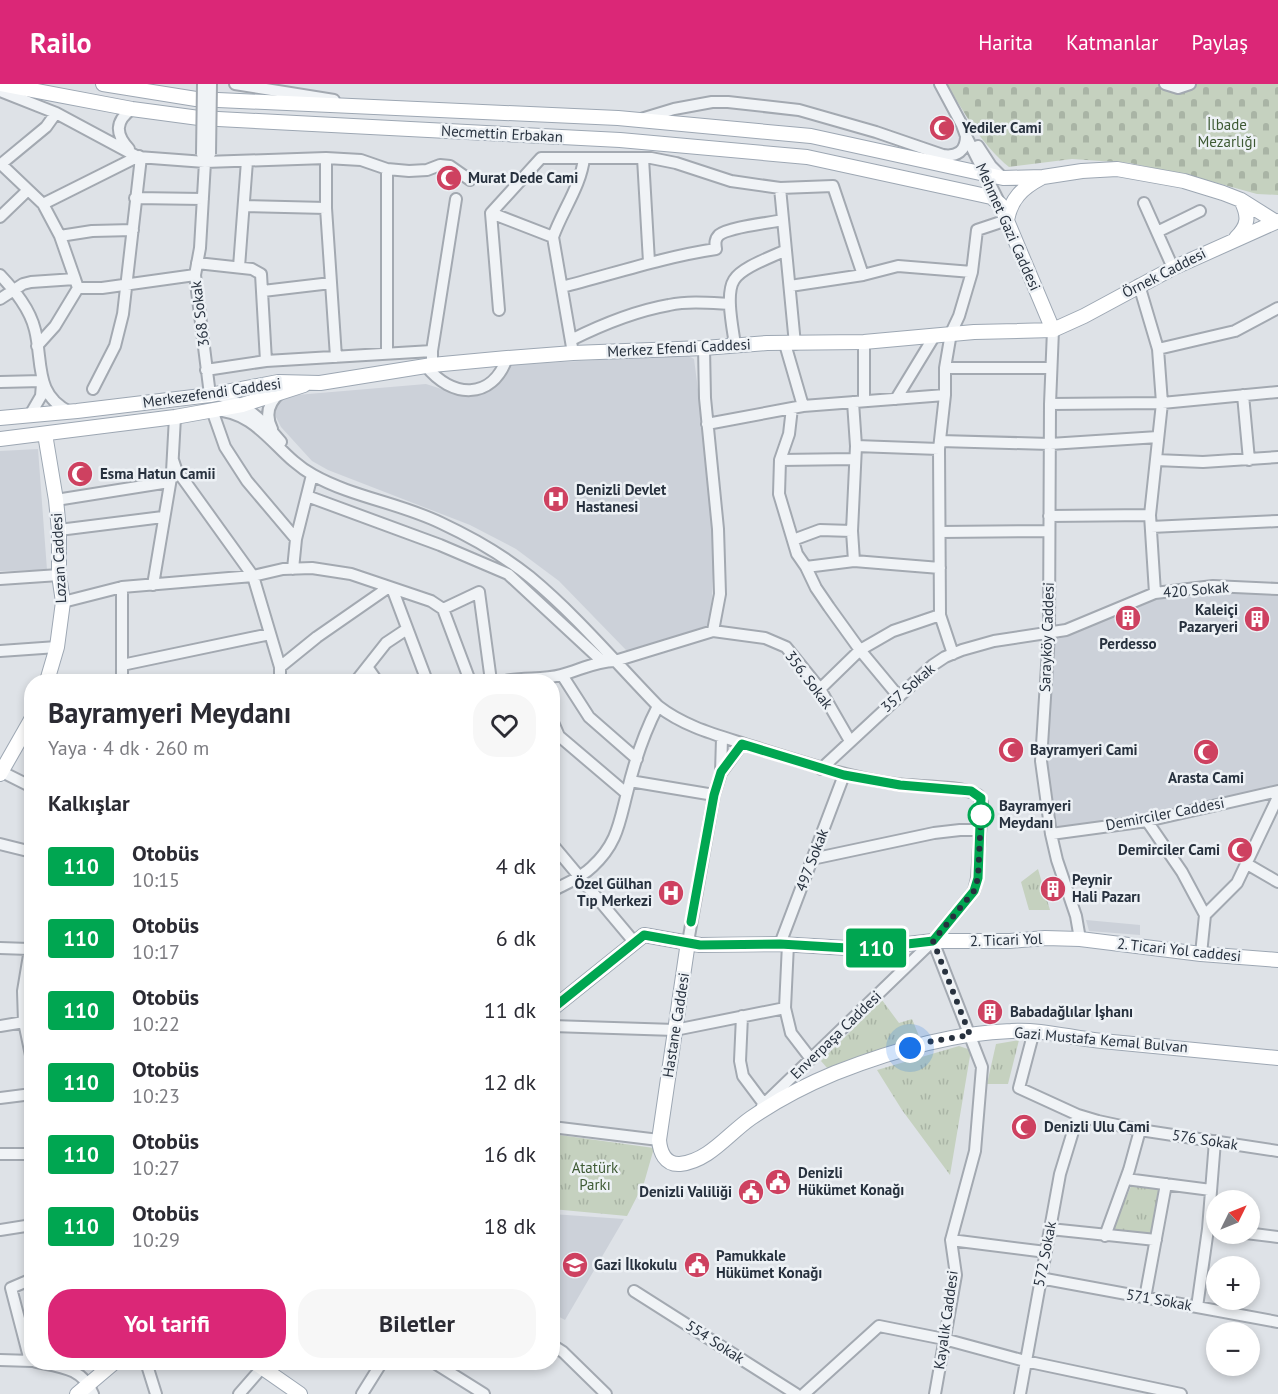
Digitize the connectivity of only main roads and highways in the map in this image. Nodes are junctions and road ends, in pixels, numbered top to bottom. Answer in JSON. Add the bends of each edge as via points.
{"nodes":[{"id":1,"x":0,"y":84,"type":"edge"},
{"id":2,"x":103,"y":84,"type":"edge"},
{"id":3,"x":1042,"y":177,"type":"junction"},
{"id":4,"x":1240,"y":200,"type":"junction"},
{"id":5,"x":1000,"y":204,"type":"joint"},
{"id":6,"x":1006,"y":220,"type":"junction"},
{"id":7,"x":1277,"y":220,"type":"edge"},
{"id":8,"x":1235,"y":239,"type":"junction"},
{"id":9,"x":1041,"y":302,"type":"junction"},
{"id":10,"x":1073,"y":322,"type":"junction"},
{"id":11,"x":1053,"y":330,"type":"junction"},
{"id":12,"x":1024,"y":332,"type":"junction"},
{"id":13,"x":306,"y":384,"type":"joint"},
{"id":14,"x":279,"y":388,"type":"junction"},
{"id":15,"x":70,"y":412,"type":"junction"},
{"id":16,"x":5,"y":417,"type":"edge"},
{"id":17,"x":68,"y":431,"type":"junction"},
{"id":18,"x":45,"y":434,"type":"junction"},
{"id":19,"x":27,"y":436,"type":"junction"},
{"id":20,"x":0,"y":439,"type":"edge"},
{"id":21,"x":48,"y":457,"type":"junction"},
{"id":22,"x":49,"y":674,"type":"edge"},
{"id":23,"x":24,"y":732,"type":"edge"},
{"id":24,"x":1,"y":773,"type":"edge"},
{"id":25,"x":1080,"y":939,"type":"joint"},
{"id":26,"x":688,"y":942,"type":"junction"},
{"id":27,"x":1278,"y":960,"type":"edge"},
{"id":28,"x":560,"y":1003,"type":"edge"},
{"id":29,"x":1278,"y":1058,"type":"edge"},
{"id":30,"x":674,"y":1164,"type":"joint"},
{"id":31,"x":108,"y":1370,"type":"edge"},
{"id":32,"x":269,"y":1370,"type":"edge"},
{"id":33,"x":91,"y":1389,"type":"edge"},
{"id":34,"x":77,"y":1394,"type":"edge"},
{"id":35,"x":300,"y":1394,"type":"edge"}],
"edges":[{"from":1,"to":5,"type":"main road","name":"Necmettin Erbakan","via":[[199,118],[620,140],[807,157],[991,197]]},
{"from":2,"to":3,"type":"main road","name":"Necmettin Erbakan","via":[[196,99],[640,120],[811,136],[987,176]]},
{"from":3,"to":4,"type":"main road","name":"Necmettin Erbakan","via":[[1117,170],[1184,181]]},
{"from":3,"to":6,"type":"main road","via":[[1014,199]]},
{"from":4,"to":7,"type":"main road","name":"Necmettin Erbakan"},
{"from":4,"to":8,"type":"main road","via":[[1248,217]]},
{"from":5,"to":6,"type":"main road","name":"Mehmet Gazi Caddesi"},
{"from":6,"to":9,"type":"main road","name":"Mehmet Gazi Caddesi"},
{"from":7,"to":8,"type":"main road","name":"Örnek Caddesi"},
{"from":8,"to":10,"type":"main road","name":"Örnek Caddesi","via":[[1138,285]]},
{"from":9,"to":10,"type":"main road","via":[[1054,314]]},
{"from":9,"to":11,"type":"main road","name":"Mehmet Gazi Caddesi"},
{"from":9,"to":12,"type":"main road","via":[[1036,320]]},
{"from":10,"to":11,"type":"main road","name":"Örnek Caddesi"},
{"from":11,"to":12,"type":"main road","name":"Merkez Efendi Caddesi"},
{"from":12,"to":13,"type":"main road","name":"Merkez Efendi Caddesi","via":[[704,348],[572,346],[507,358],[430,361]]},
{"from":13,"to":14,"type":"main road","name":"Merkezefendi Caddesi"},
{"from":14,"to":15,"type":"main road","name":"Merkezefendi Caddesi"},
{"from":14,"to":17,"type":"main road","name":"Merkezefendi Caddesi","via":[[245,408]]},
{"from":15,"to":16,"type":"main road","name":"Merkezefendi Caddesi"},
{"from":15,"to":18,"type":"main road"},
{"from":16,"to":18,"type":"main road","via":[[30,424]]},
{"from":17,"to":18,"type":"main road","name":"Merkezefendi Caddesi"},
{"from":17,"to":21,"type":"main road","via":[[55,442]]},
{"from":18,"to":19,"type":"main road","name":"Merkezefendi Caddesi"},
{"from":18,"to":21,"type":"main road","name":"Lozan Caddesi"},
{"from":19,"to":20,"type":"main road","name":"Merkezefendi Caddesi"},
{"from":19,"to":21,"type":"main road"},
{"from":21,"to":22,"type":"main road","name":"Lozan Caddesi","via":[[56,500],[63,602]]},
{"from":23,"to":24,"type":"main road"},
{"from":25,"to":26,"type":"main road","name":"2. Ticari Yol","via":[[933,941],[864,949]]},
{"from":25,"to":27,"type":"main road","name":"2. Ticari Yol caddesi"},
{"from":26,"to":28,"type":"main road","name":"2. Ticari Yol","via":[[644,935]]},
{"from":26,"to":30,"type":"main road","name":"Hastane Caddesi","via":[[659,1140],[663,1155]]},
{"from":29,"to":30,"type":"main road","name":"Gazi Mustafa Kemal Bulvan","via":[[1034,1031],[989,1032],[928,1042],[835,1073],[794,1092],[752,1117],[704,1158]]},
{"from":31,"to":33,"type":"main road"},
{"from":32,"to":35,"type":"main road"},
{"from":33,"to":34,"type":"main road"}]}
